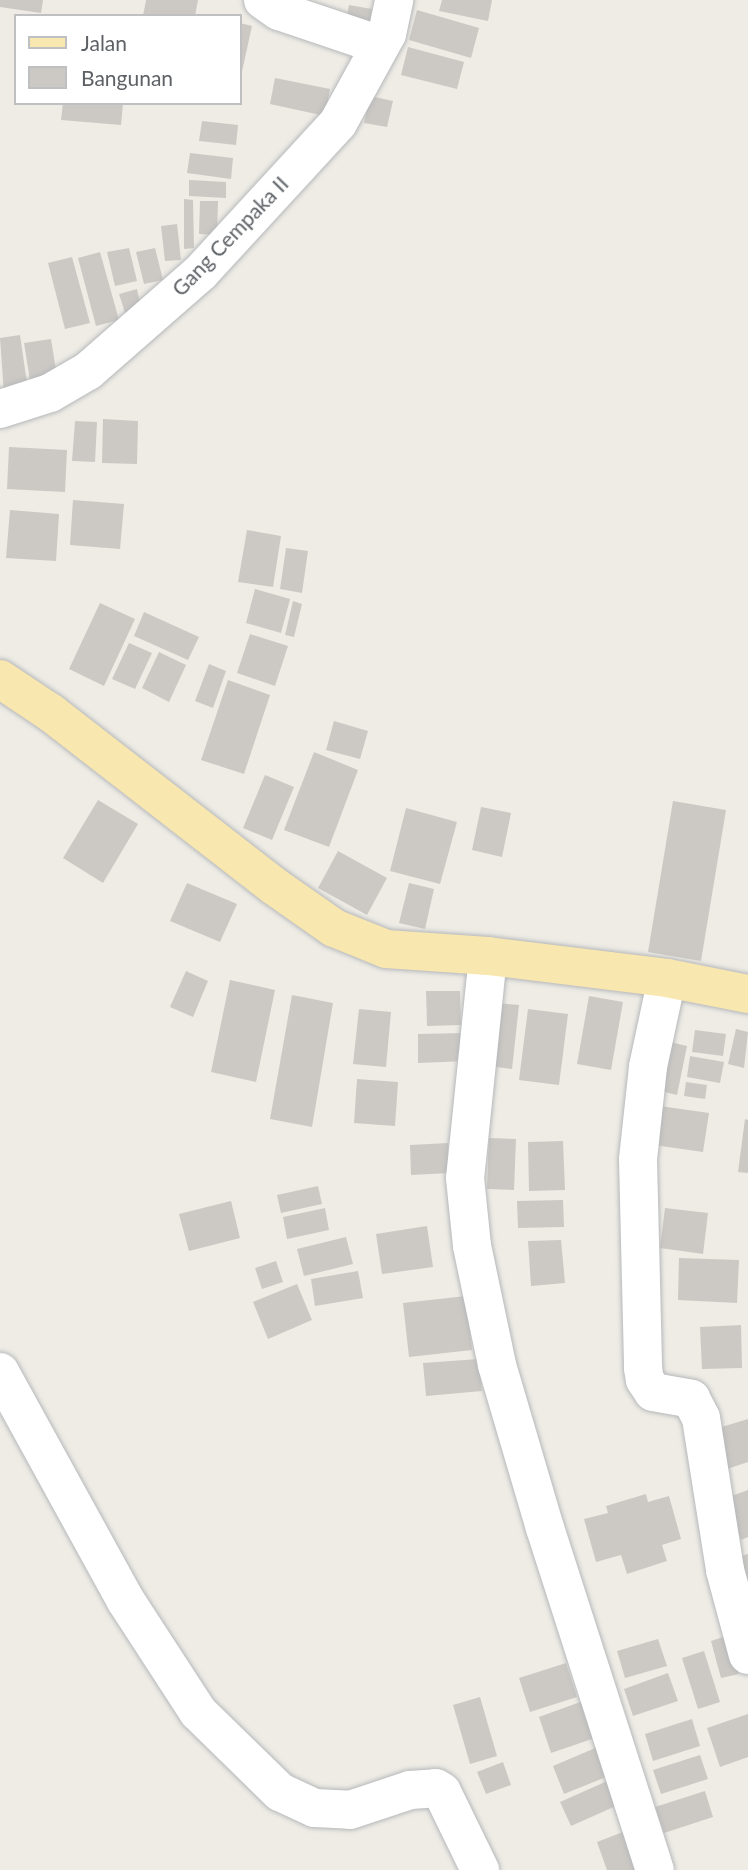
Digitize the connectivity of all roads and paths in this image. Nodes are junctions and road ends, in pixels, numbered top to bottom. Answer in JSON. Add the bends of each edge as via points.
{"nodes":[{"id":1,"x":262,"y":0,"type":"edge"},
{"id":2,"x":394,"y":0,"type":"edge"},
{"id":3,"x":380,"y":45,"type":"junction"},
{"id":4,"x":0,"y":409,"type":"edge"},
{"id":5,"x":0,"y":679,"type":"edge"},
{"id":6,"x":488,"y":956,"type":"junction"},
{"id":7,"x":667,"y":978,"type":"junction"},
{"id":8,"x":748,"y":995,"type":"edge"},
{"id":9,"x":0,"y":1372,"type":"edge"},
{"id":10,"x":748,"y":1655,"type":"edge"},
{"id":11,"x":480,"y":1870,"type":"edge"},
{"id":12,"x":655,"y":1870,"type":"edge"}],
"edges":[{"from":1,"to":3,"type":"street","via":[[279,11]]},
{"from":2,"to":3,"type":"street","name":"Gang Cempaka II"},
{"from":3,"to":4,"type":"street","name":"Gang Cempaka II","via":[[338,123],[201,272],[88,371],[50,393]]},
{"from":5,"to":6,"type":"main road","via":[[334,928],[386,949]]},
{"from":6,"to":7,"type":"main road"},
{"from":6,"to":12,"type":"street","via":[[465,1178],[472,1246],[497,1365],[537,1503]]},
{"from":7,"to":8,"type":"main road"},
{"from":7,"to":10,"type":"street","via":[[648,1067],[638,1159],[643,1368],[653,1392],[691,1399],[701,1418],[725,1570]]},
{"from":9,"to":11,"type":"street","via":[[126,1601],[198,1712],[280,1792],[314,1808],[350,1810],[410,1790],[436,1788]]}]}
